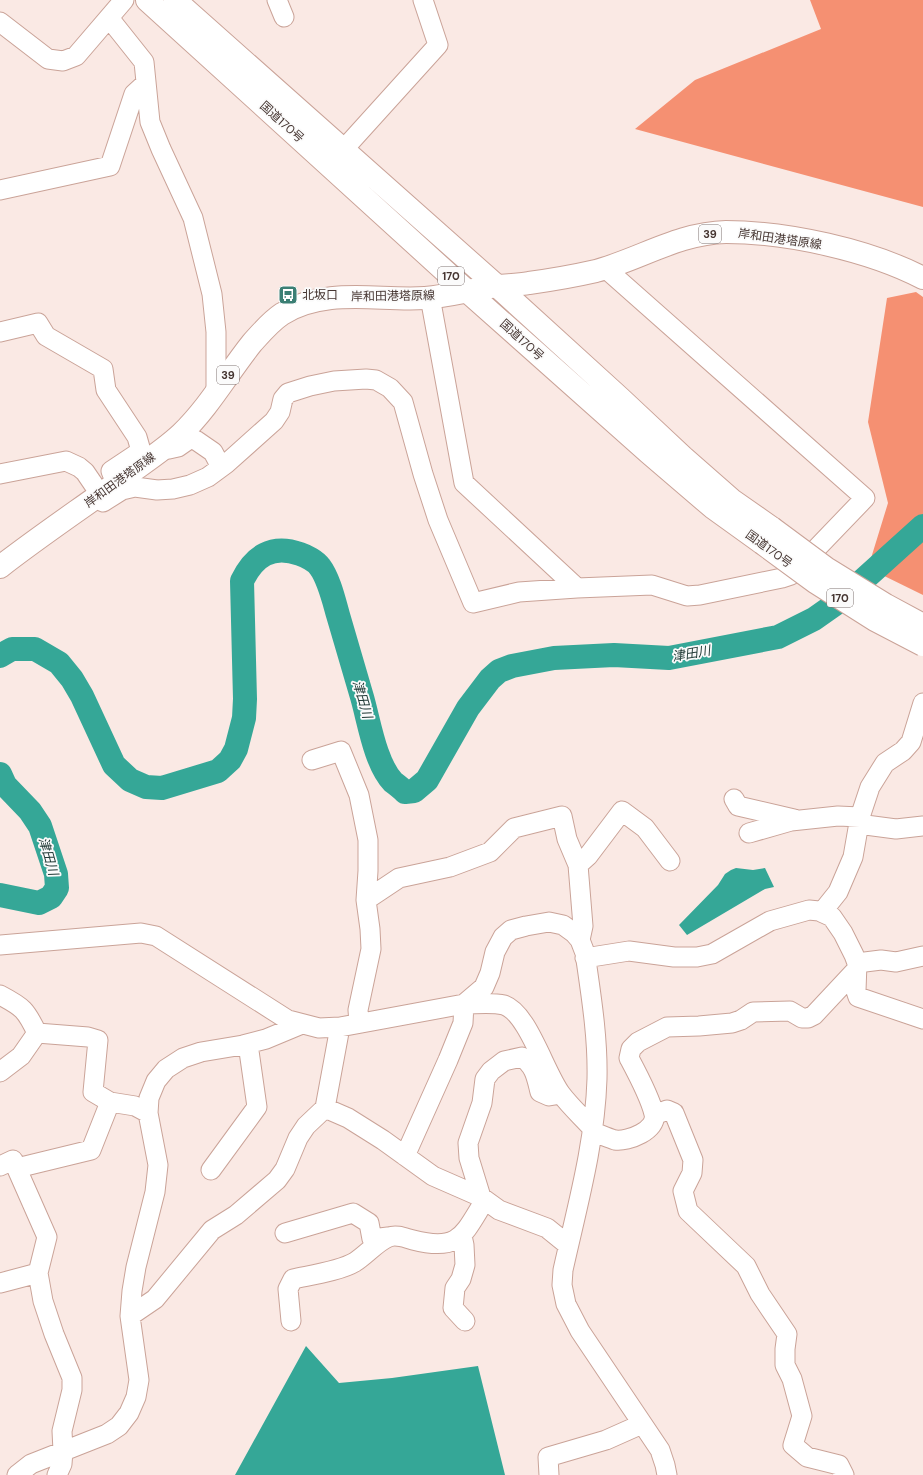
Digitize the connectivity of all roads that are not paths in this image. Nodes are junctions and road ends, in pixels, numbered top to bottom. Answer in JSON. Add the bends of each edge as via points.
{"nodes":[{"id":1,"x":124,"y":0,"type":"edge"},
{"id":2,"x":147,"y":0,"type":"edge"},
{"id":3,"x":175,"y":0,"type":"edge"},
{"id":4,"x":423,"y":0,"type":"edge"},
{"id":5,"x":108,"y":18,"type":"junction"},
{"id":6,"x":0,"y":22,"type":"edge"},
{"id":7,"x":146,"y":83,"type":"junction"},
{"id":8,"x":343,"y":150,"type":"junction"},
{"id":9,"x":0,"y":190,"type":"edge"},
{"id":10,"x":605,"y":268,"type":"junction"},
{"id":11,"x":923,"y":278,"type":"edge"},
{"id":12,"x":496,"y":286,"type":"junction"},
{"id":13,"x":468,"y":292,"type":"junction"},
{"id":14,"x":430,"y":297,"type":"junction"},
{"id":15,"x":0,"y":332,"type":"edge"},
{"id":16,"x":216,"y":391,"type":"junction"},
{"id":17,"x":162,"y":448,"type":"junction"},
{"id":18,"x":221,"y":467,"type":"junction"},
{"id":19,"x":0,"y":474,"type":"edge"},
{"id":20,"x":108,"y":489,"type":"junction"},
{"id":21,"x":78,"y":510,"type":"junction"},
{"id":22,"x":767,"y":536,"type":"junction"},
{"id":23,"x":0,"y":567,"type":"edge"},
{"id":24,"x":577,"y":588,"type":"junction"},
{"id":25,"x":923,"y":625,"type":"edge"},
{"id":26,"x":923,"y":645,"type":"edge"},
{"id":27,"x":923,"y":703,"type":"edge"},
{"id":28,"x":312,"y":760,"type":"dead end"},
{"id":29,"x":734,"y":799,"type":"dead end"},
{"id":30,"x":799,"y":820,"type":"junction"},
{"id":31,"x":859,"y":820,"type":"junction"},
{"id":32,"x":923,"y":826,"type":"edge"},
{"id":33,"x":749,"y":833,"type":"dead end"},
{"id":34,"x":670,"y":861,"type":"dead end"},
{"id":35,"x":578,"y":865,"type":"junction"},
{"id":36,"x":366,"y":900,"type":"junction"},
{"id":37,"x":822,"y":912,"type":"junction"},
{"id":38,"x":580,"y":940,"type":"junction"},
{"id":39,"x":0,"y":945,"type":"edge"},
{"id":40,"x":923,"y":956,"type":"edge"},
{"id":41,"x":585,"y":958,"type":"junction"},
{"id":42,"x":857,"y":966,"type":"junction"},
{"id":43,"x":0,"y":995,"type":"edge"},
{"id":44,"x":464,"y":1004,"type":"junction"},
{"id":45,"x":923,"y":1019,"type":"edge"},
{"id":46,"x":302,"y":1024,"type":"junction"},
{"id":47,"x":359,"y":1024,"type":"junction"},
{"id":48,"x":340,"y":1027,"type":"junction"},
{"id":49,"x":37,"y":1033,"type":"junction"},
{"id":50,"x":248,"y":1044,"type":"junction"},
{"id":51,"x":0,"y":1072,"type":"edge"},
{"id":52,"x":561,"y":1094,"type":"junction"},
{"id":53,"x":110,"y":1102,"type":"junction"},
{"id":54,"x":325,"y":1108,"type":"junction"},
{"id":55,"x":148,"y":1113,"type":"junction"},
{"id":56,"x":654,"y":1115,"type":"junction"},
{"id":57,"x":592,"y":1130,"type":"junction"},
{"id":58,"x":404,"y":1156,"type":"junction"},
{"id":59,"x":8,"y":1167,"type":"edge"},
{"id":60,"x":211,"y":1170,"type":"dead end"},
{"id":61,"x":483,"y":1198,"type":"junction"},
{"id":62,"x":285,"y":1233,"type":"dead end"},
{"id":63,"x":462,"y":1236,"type":"junction"},
{"id":64,"x":388,"y":1238,"type":"junction"},
{"id":65,"x":568,"y":1245,"type":"junction"},
{"id":66,"x":38,"y":1272,"type":"junction"},
{"id":67,"x":0,"y":1283,"type":"edge"},
{"id":68,"x":130,"y":1316,"type":"junction"},
{"id":69,"x":465,"y":1320,"type":"dead end"},
{"id":70,"x":291,"y":1321,"type":"dead end"},
{"id":71,"x":642,"y":1424,"type":"junction"},
{"id":72,"x":63,"y":1451,"type":"junction"},
{"id":73,"x":17,"y":1475,"type":"edge"},
{"id":74,"x":57,"y":1475,"type":"edge"},
{"id":75,"x":549,"y":1475,"type":"edge"},
{"id":76,"x":667,"y":1475,"type":"edge"},
{"id":77,"x":844,"y":1475,"type":"edge"}],
"edges":[{"from":1,"to":5,"type":"street"},
{"from":2,"to":13,"type":"main road","name":"国道170号","number":"170"},
{"from":3,"to":8,"type":"main road","name":"国道170号","number":"170"},
{"from":4,"to":8,"type":"street","via":[[438,45]]},
{"from":5,"to":6,"type":"street","via":[[76,56],[63,61],[48,59]]},
{"from":5,"to":7,"type":"street","via":[[144,62]]},
{"from":7,"to":9,"type":"street","via":[[134,94],[110,166]]},
{"from":7,"to":16,"type":"street","via":[[150,122],[193,218],[203,254],[212,294],[216,332]]},
{"from":8,"to":12,"type":"main road","name":"国道170号","number":"170"},
{"from":10,"to":11,"type":"main road","name":"岸和田港塔原線","number":"39","via":[[682,239],[738,232],[781,237],[841,249],[868,256]]},
{"from":10,"to":12,"type":"main road","name":"岸和田港塔原線","number":"39","via":[[527,284]]},
{"from":10,"to":24,"type":"street","via":[[865,498],[791,575],[782,578],[700,596],[687,596],[652,585]]},
{"from":12,"to":13,"type":"main road","name":"岸和田港塔原線","number":"39"},
{"from":12,"to":22,"type":"main road","name":"国道170号","number":"170","via":[[732,500]]},
{"from":13,"to":14,"type":"main road","name":"岸和田港塔原線","number":"39"},
{"from":13,"to":22,"type":"main road","name":"国道170号","number":"170","via":[[712,507]]},
{"from":14,"to":16,"type":"main road","name":"岸和田港塔原線","number":"39","via":[[339,297],[314,300],[300,305],[267,326]]},
{"from":14,"to":24,"type":"street","via":[[464,483]]},
{"from":15,"to":20,"type":"street","via":[[38,324],[46,336],[103,369],[106,390],[137,437],[141,450],[111,471]]},
{"from":16,"to":17,"type":"main road","name":"岸和田港塔原線","number":"39","via":[[181,434]]},
{"from":17,"to":18,"type":"street","via":[[178,447],[191,438],[213,452]]},
{"from":17,"to":20,"type":"main road","name":"岸和田港塔原線","number":"39"},
{"from":18,"to":21,"type":"street","via":[[208,477],[190,485],[157,490],[135,487],[122,490],[90,510]]},
{"from":18,"to":24,"type":"street","via":[[274,421],[288,393],[334,382],[376,380],[390,388],[403,402],[438,520],[474,603],[519,592]]},
{"from":19,"to":20,"type":"street","via":[[66,461],[79,466]]},
{"from":20,"to":21,"type":"main road","name":"岸和田港塔原線","number":"39"},
{"from":21,"to":23,"type":"main road","name":"岸和田港塔原線","number":"39"},
{"from":22,"to":25,"type":"main road","name":"国道170号","number":"170","bridge":true},
{"from":22,"to":26,"type":"main road","name":"国道170号","number":"170","bridge":true,"via":[[815,582],[861,612]]},
{"from":27,"to":31,"type":"street","via":[[911,742],[903,751],[884,763],[870,786]]},
{"from":28,"to":36,"type":"street","via":[[341,751],[359,795],[368,840]]},
{"from":29,"to":30,"type":"street","via":[[738,806]]},
{"from":30,"to":31,"type":"street","via":[[838,816]]},
{"from":30,"to":33,"type":"street","via":[[791,820]]},
{"from":31,"to":32,"type":"street","via":[[896,830]]},
{"from":31,"to":37,"type":"street","via":[[853,857],[838,892]]},
{"from":34,"to":35,"type":"street","via":[[645,828],[622,811],[588,856]]},
{"from":35,"to":36,"type":"street","via":[[567,839],[562,816],[514,828],[490,852],[450,867],[399,878]]},
{"from":35,"to":38,"type":"street","via":[[583,926]]},
{"from":36,"to":47,"type":"street","via":[[371,949],[358,1010]]},
{"from":37,"to":41,"type":"street","via":[[809,910],[770,921],[712,954],[697,957],[674,957],[629,951]]},
{"from":37,"to":42,"type":"street","via":[[832,917],[843,933]]},
{"from":38,"to":41,"type":"street"},
{"from":38,"to":44,"type":"street","via":[[563,925],[549,922],[511,930],[503,937],[495,952],[484,986]]},
{"from":39,"to":46,"type":"street","via":[[141,933],[156,936],[288,1020]]},
{"from":40,"to":42,"type":"street","via":[[896,962],[881,960]]},
{"from":41,"to":57,"type":"street","via":[[596,1043],[597,1080]]},
{"from":42,"to":45,"type":"street","via":[[858,997]]},
{"from":42,"to":56,"type":"street","via":[[814,1015],[808,1018],[802,1018],[790,1011],[753,1012],[732,1023],[667,1026],[638,1042],[631,1049],[629,1058]]},
{"from":43,"to":49,"type":"street","via":[[19,1005],[28,1015]]},
{"from":44,"to":47,"type":"street"},
{"from":44,"to":52,"type":"street","via":[[505,1005],[516,1014],[527,1027]]},
{"from":44,"to":58,"type":"street","via":[[463,1023]]},
{"from":46,"to":48,"type":"street","via":[[319,1028]]},
{"from":46,"to":50,"type":"street"},
{"from":47,"to":48,"type":"street"},
{"from":48,"to":54,"type":"street"},
{"from":49,"to":51,"type":"street","via":[[22,1056]]},
{"from":49,"to":53,"type":"street","via":[[98,1040],[93,1092]]},
{"from":50,"to":55,"type":"street","via":[[201,1052],[183,1058],[166,1069],[156,1081]]},
{"from":50,"to":60,"type":"street","via":[[257,1107]]},
{"from":52,"to":57,"type":"street"},
{"from":52,"to":61,"type":"street","via":[[549,1096],[540,1092],[536,1073],[531,1064],[522,1057],[504,1061],[484,1079],[482,1103],[468,1143],[469,1158]]},
{"from":53,"to":55,"type":"street","via":[[135,1106]]},
{"from":53,"to":59,"type":"street","via":[[91,1150]]},
{"from":54,"to":58,"type":"street","via":[[348,1118]]},
{"from":54,"to":68,"type":"street","via":[[306,1126],[298,1138],[277,1180],[236,1215],[212,1230],[155,1299]]},
{"from":55,"to":68,"type":"street","via":[[158,1165],[155,1192],[136,1267]]},
{"from":56,"to":57,"type":"street","via":[[653,1123],[647,1131],[626,1140],[616,1140]]},
{"from":56,"to":77,"type":"street","via":[[667,1110],[674,1113],[693,1160],[692,1173],[683,1191],[688,1211],[746,1266],[760,1294],[787,1334],[785,1365],[792,1378],[802,1416],[793,1445],[807,1457],[839,1465]]},
{"from":57,"to":65,"type":"street"},
{"from":58,"to":61,"type":"street","via":[[433,1176]]},
{"from":59,"to":66,"type":"street","via":[[47,1237]]},
{"from":61,"to":63,"type":"street"},
{"from":61,"to":65,"type":"street","via":[[500,1210],[547,1228]]},
{"from":62,"to":64,"type":"street","via":[[353,1213],[369,1223],[372,1239]]},
{"from":63,"to":64,"type":"street","via":[[455,1241],[436,1245],[396,1236]]},
{"from":63,"to":69,"type":"street","via":[[465,1265],[462,1279],[455,1288],[453,1308]]},
{"from":64,"to":70,"type":"street","via":[[344,1267],[293,1279],[288,1289]]},
{"from":65,"to":71,"type":"street","via":[[562,1278],[566,1304],[580,1331]]},
{"from":66,"to":67,"type":"street"},
{"from":66,"to":72,"type":"street","via":[[43,1301],[72,1378],[72,1390],[62,1431]]},
{"from":68,"to":72,"type":"street","via":[[139,1380],[136,1397],[129,1413],[119,1426],[108,1434]]},
{"from":71,"to":75,"type":"street","via":[[606,1440],[548,1456]]},
{"from":71,"to":76,"type":"street","via":[[660,1450]]},
{"from":72,"to":73,"type":"street","via":[[31,1464]]},
{"from":72,"to":74,"type":"street","via":[[62,1464]]}]}
